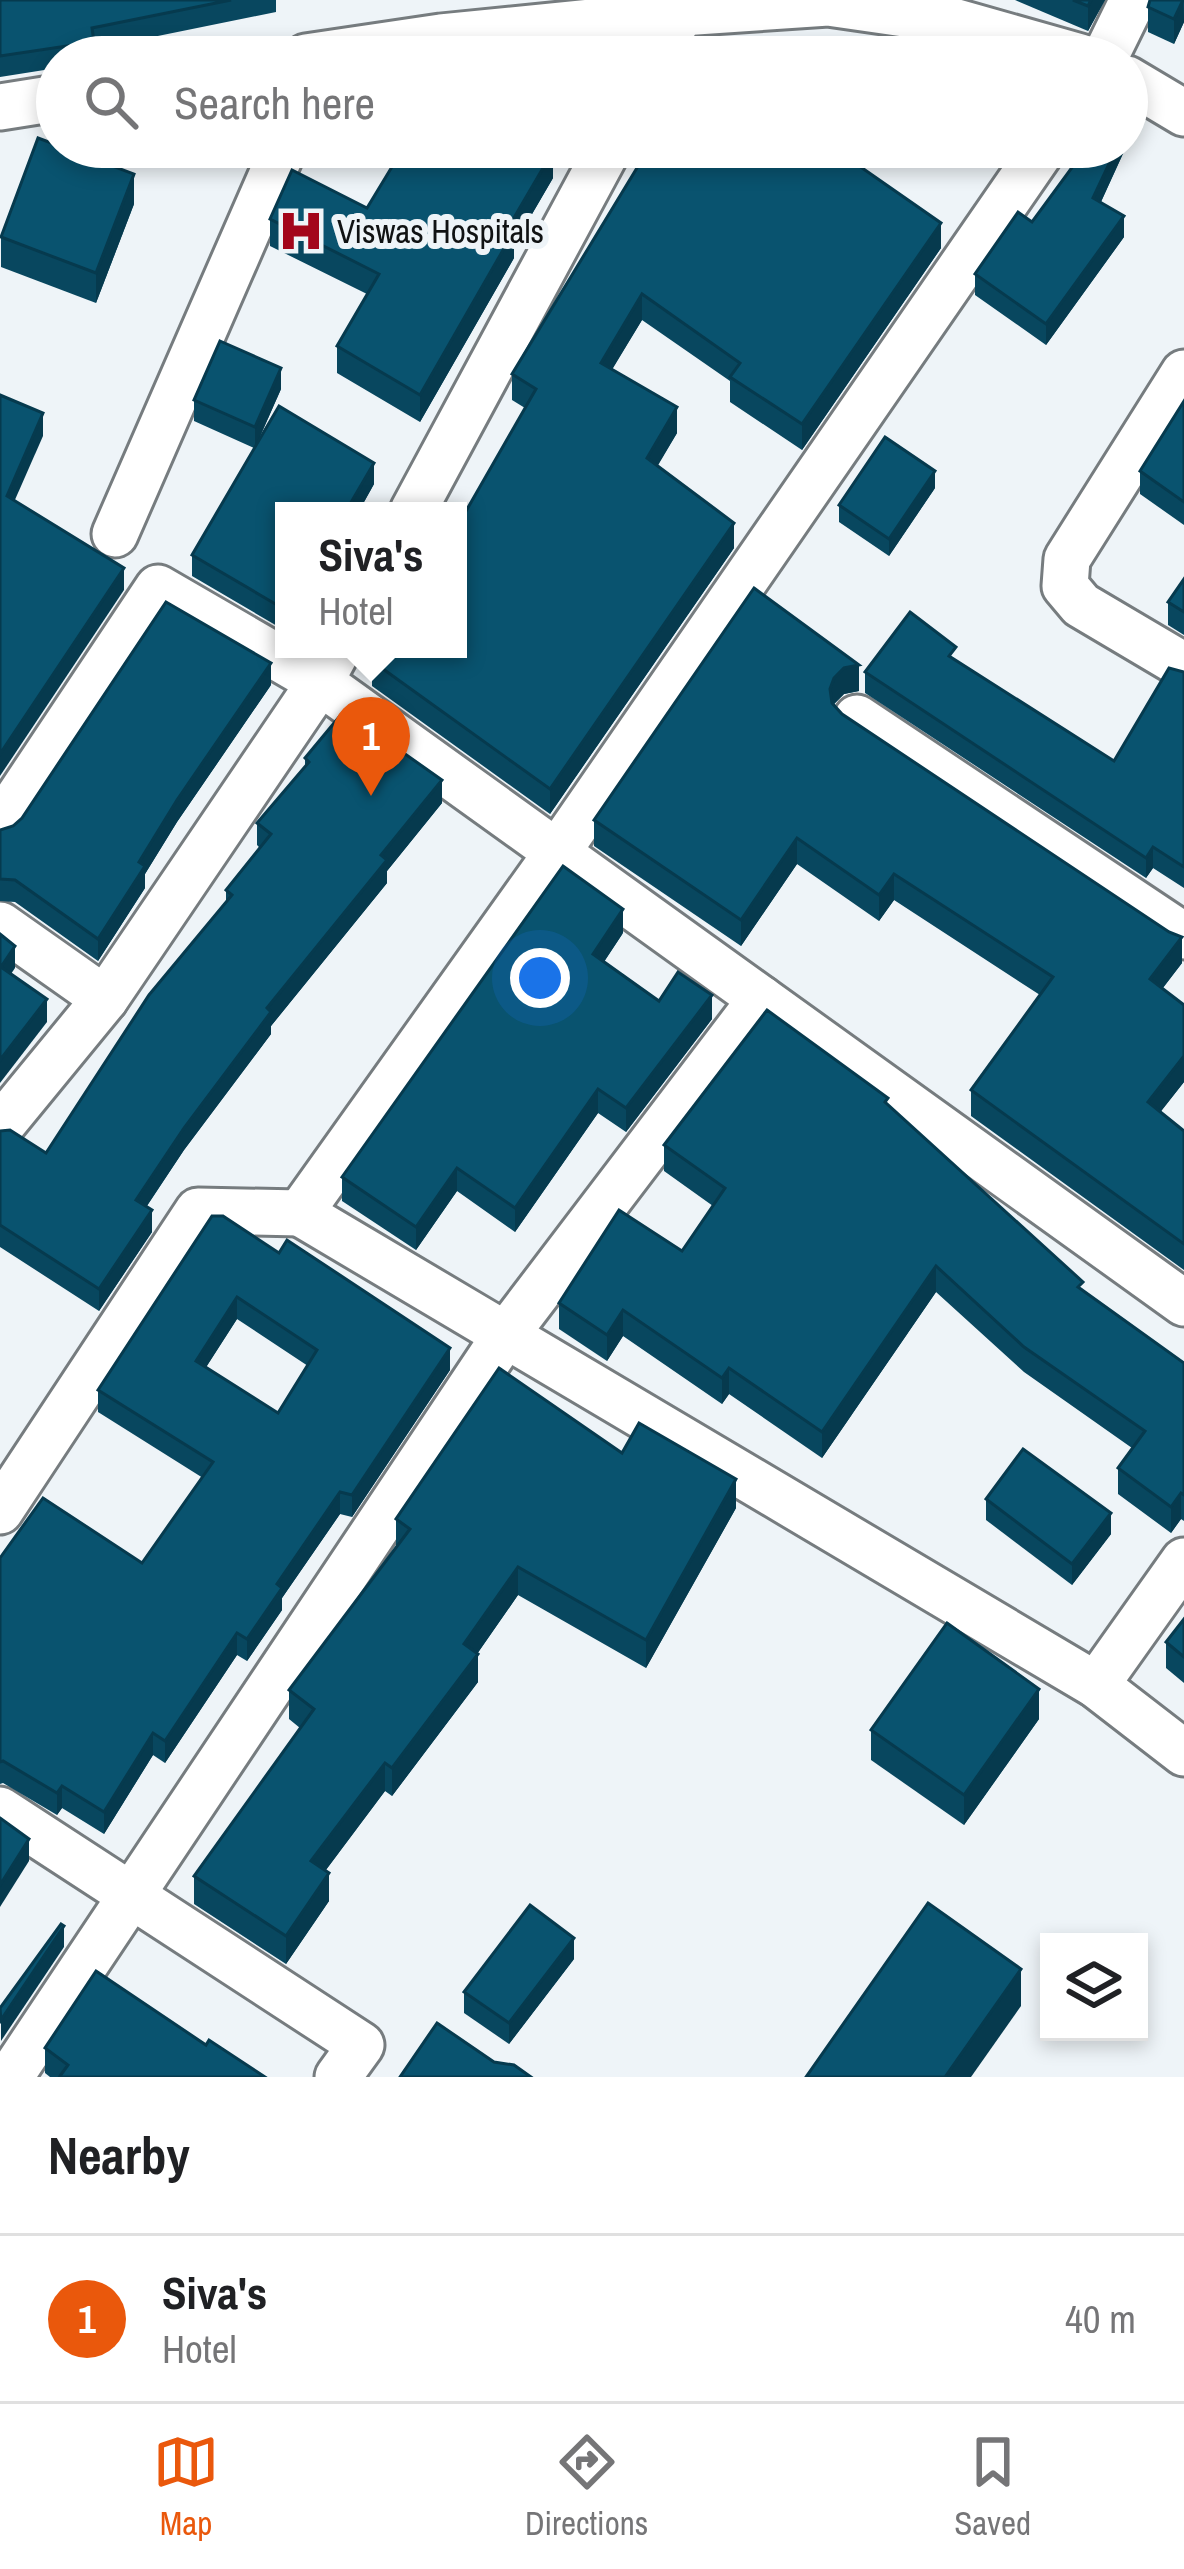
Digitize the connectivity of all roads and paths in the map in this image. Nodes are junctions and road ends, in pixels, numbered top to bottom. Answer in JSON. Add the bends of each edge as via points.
{"nodes":[{"id":1,"x":1133,"y":0,"type":"edge"},
{"id":2,"x":681,"y":13,"type":"junction"},
{"id":3,"x":451,"y":36,"type":"edge"},
{"id":4,"x":668,"y":36,"type":"edge"},
{"id":5,"x":1006,"y":36,"type":"edge"},
{"id":6,"x":1115,"y":36,"type":"edge"},
{"id":7,"x":1148,"y":92,"type":"edge"},
{"id":8,"x":36,"y":101,"type":"edge"},
{"id":9,"x":0,"y":107,"type":"edge"},
{"id":10,"x":1184,"y":113,"type":"edge"},
{"id":11,"x":275,"y":168,"type":"edge"},
{"id":12,"x":598,"y":168,"type":"edge"},
{"id":13,"x":1030,"y":168,"type":"edge"},
{"id":14,"x":1184,"y":373,"type":"edge"},
{"id":15,"x":417,"y":502,"type":"edge"},
{"id":16,"x":115,"y":534,"type":"dead end"},
{"id":17,"x":275,"y":641,"type":"edge"},
{"id":18,"x":329,"y":666,"type":"edge"},
{"id":19,"x":1184,"y":666,"type":"edge"},
{"id":20,"x":857,"y":718,"type":"edge"},
{"id":21,"x":0,"y":825,"type":"edge"},
{"id":22,"x":556,"y":854,"type":"junction"},
{"id":23,"x":0,"y":925,"type":"edge"},
{"id":24,"x":1184,"y":936,"type":"edge"},
{"id":25,"x":105,"y":999,"type":"junction"},
{"id":26,"x":761,"y":999,"type":"junction"},
{"id":27,"x":0,"y":1127,"type":"edge"},
{"id":28,"x":301,"y":1213,"type":"junction"},
{"id":29,"x":1184,"y":1303,"type":"edge"},
{"id":30,"x":504,"y":1337,"type":"junction"},
{"id":31,"x":0,"y":1511,"type":"edge"},
{"id":32,"x":1184,"y":1561,"type":"edge"},
{"id":33,"x":1096,"y":1685,"type":"junction"},
{"id":34,"x":1184,"y":1753,"type":"edge"},
{"id":35,"x":0,"y":1810,"type":"edge"},
{"id":36,"x":133,"y":1897,"type":"junction"},
{"id":37,"x":10,"y":2077,"type":"edge"},
{"id":38,"x":338,"y":2077,"type":"edge"}],
"edges":[{"from":1,"to":6,"type":"street"},
{"from":2,"to":3,"type":"street"},
{"from":2,"to":4,"type":"street"},
{"from":2,"to":5,"type":"street","via":[[828,3]]},
{"from":7,"to":10,"type":"street"},
{"from":8,"to":9,"type":"street"},
{"from":11,"to":16,"type":"street"},
{"from":12,"to":15,"type":"street"},
{"from":13,"to":22,"type":"street"},
{"from":14,"to":19,"type":"street","via":[[1067,559],[1065,586],[1081,605]]},
{"from":17,"to":21,"type":"street","via":[[158,588]]},
{"from":18,"to":22,"type":"street"},
{"from":18,"to":25,"type":"street"},
{"from":20,"to":24,"type":"street"},
{"from":22,"to":26,"type":"street"},
{"from":22,"to":28,"type":"street"},
{"from":23,"to":25,"type":"street"},
{"from":25,"to":27,"type":"street"},
{"from":26,"to":29,"type":"street"},
{"from":26,"to":30,"type":"street"},
{"from":28,"to":30,"type":"street"},
{"from":28,"to":31,"type":"street","via":[[198,1211]]},
{"from":30,"to":33,"type":"street"},
{"from":30,"to":36,"type":"street"},
{"from":32,"to":33,"type":"street"},
{"from":33,"to":34,"type":"street"},
{"from":35,"to":36,"type":"street"},
{"from":36,"to":37,"type":"street"},
{"from":36,"to":38,"type":"street","via":[[361,2045]]}]}
